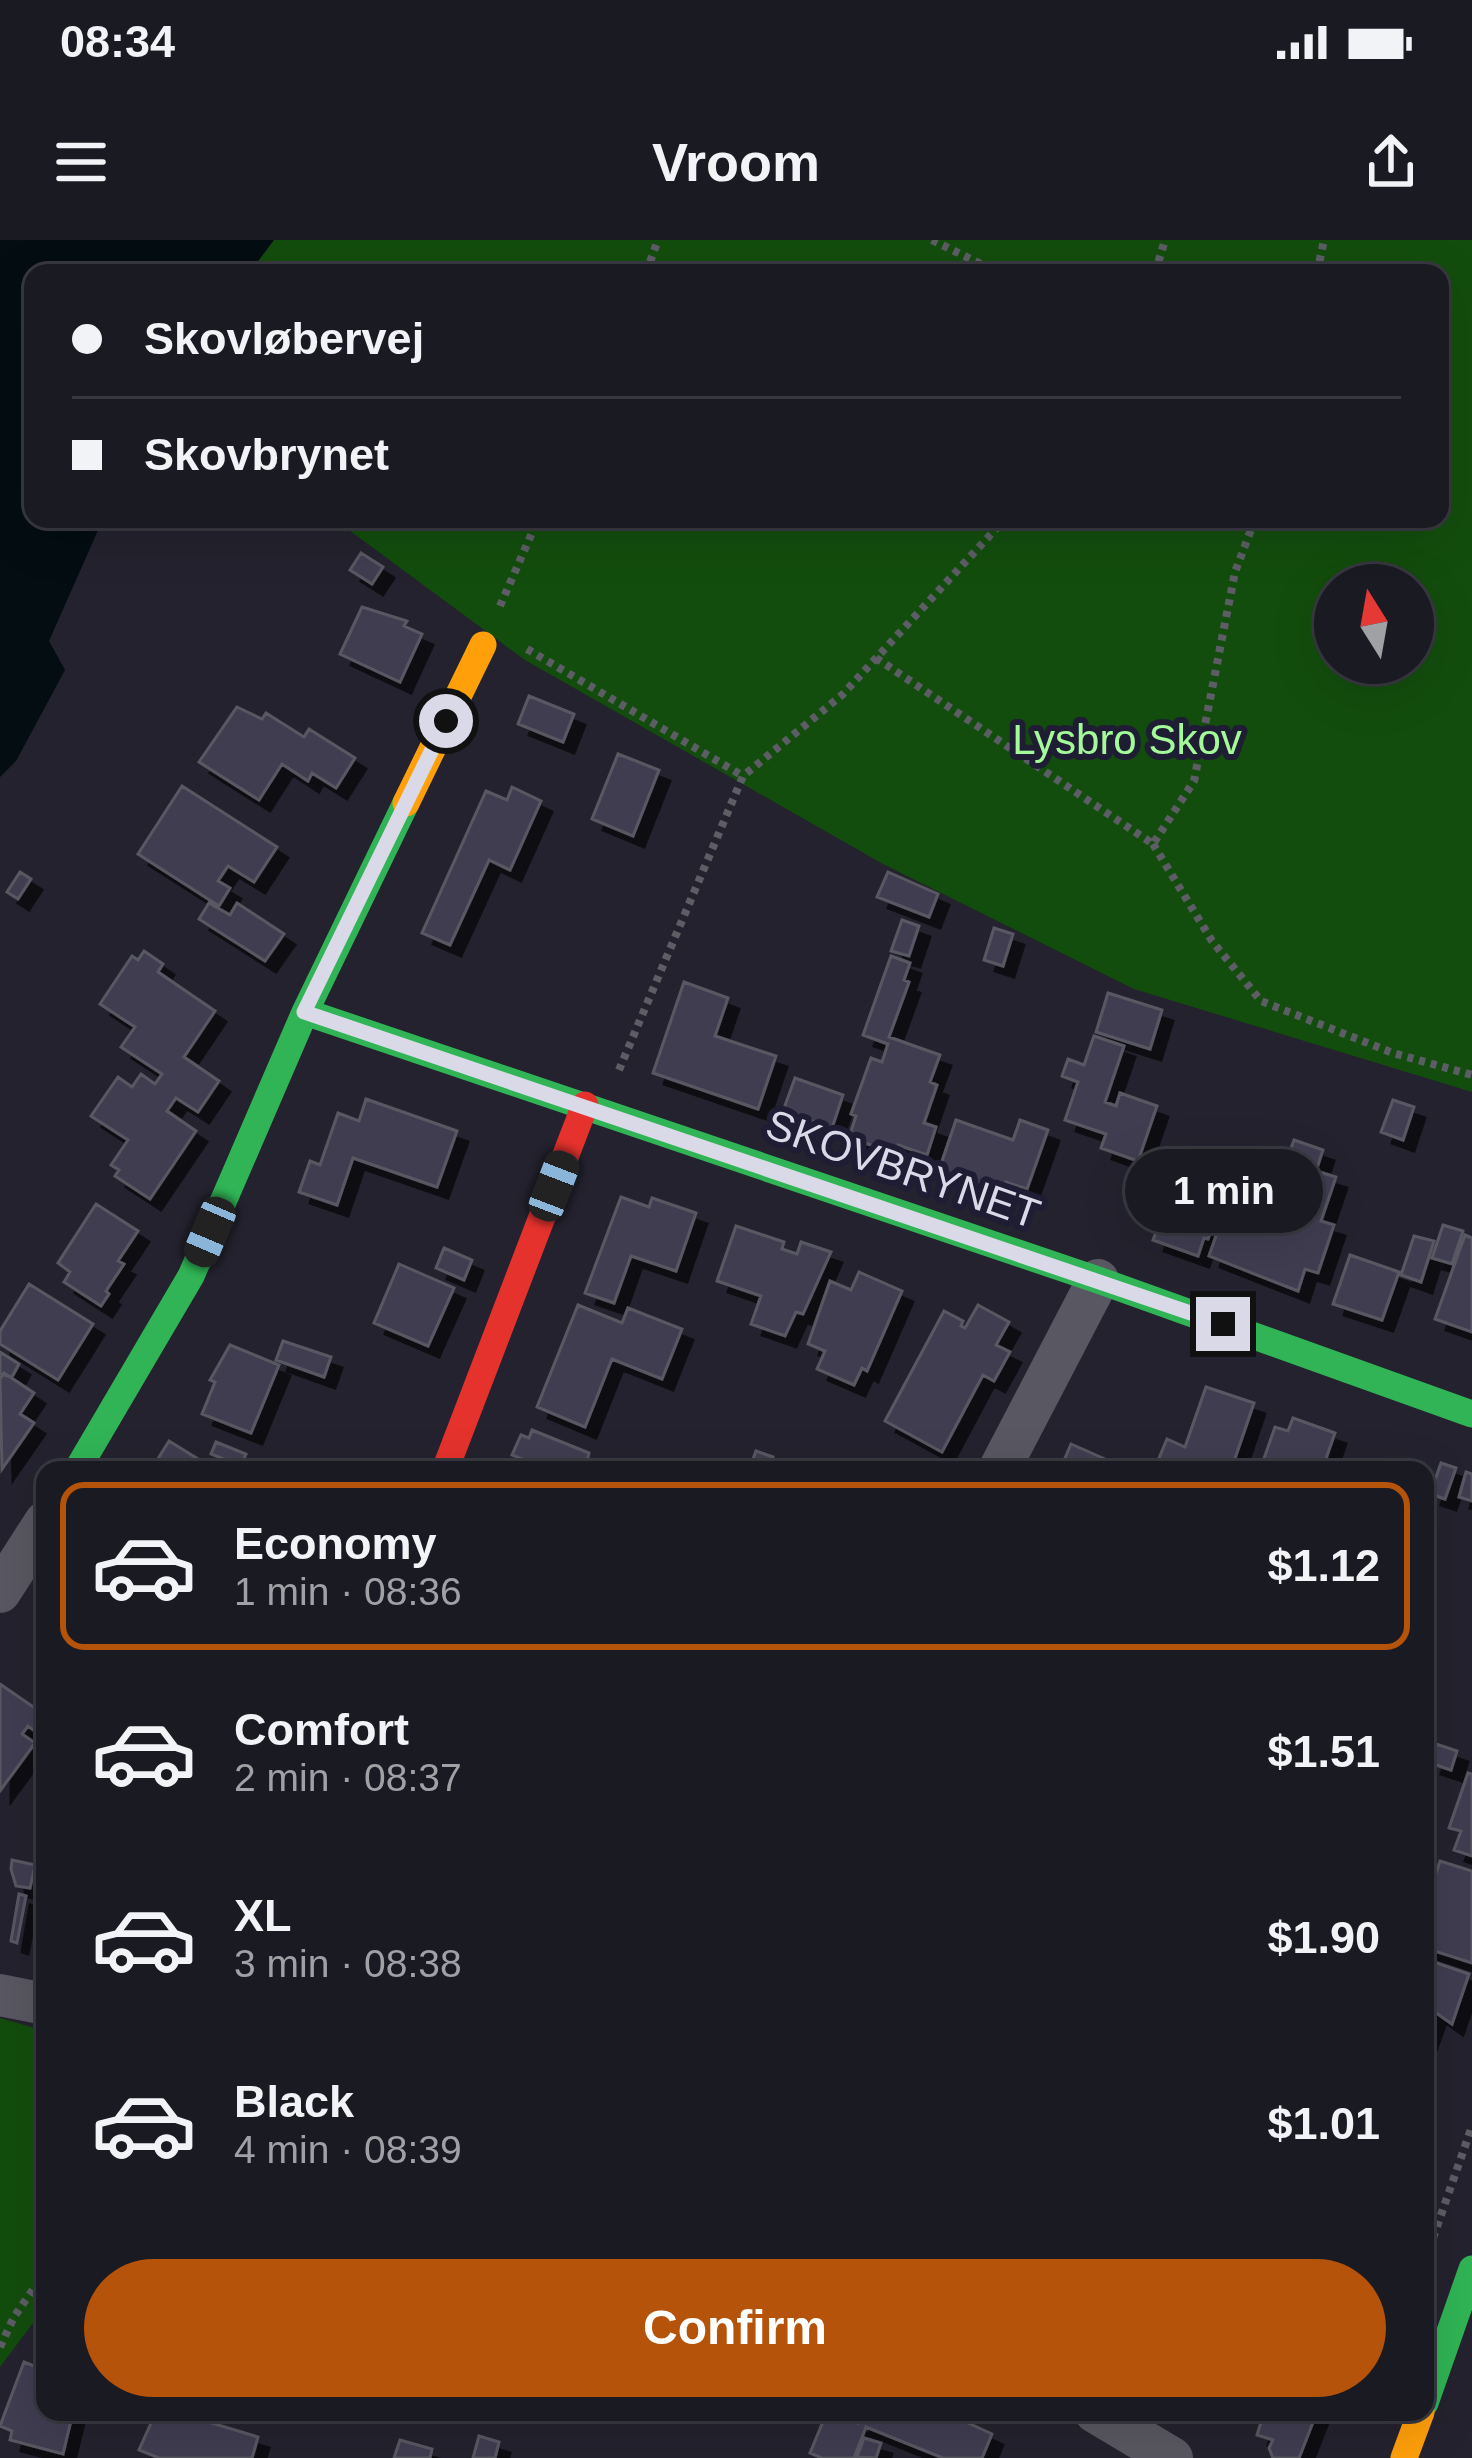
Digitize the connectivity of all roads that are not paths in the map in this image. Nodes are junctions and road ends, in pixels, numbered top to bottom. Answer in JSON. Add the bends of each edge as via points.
{"nodes":[{"id":1,"x":487,"y":636,"type":"road end"},
{"id":2,"x":304,"y":1012,"type":"junction"},
{"id":3,"x":594,"y":1108,"type":"junction"},
{"id":4,"x":1098,"y":1280,"type":"junction"},
{"id":5,"x":1472,"y":1414,"type":"edge"},
{"id":6,"x":82,"y":1461,"type":"edge"},
{"id":7,"x":449,"y":1461,"type":"edge"},
{"id":8,"x":1004,"y":1461,"type":"edge"},
{"id":9,"x":36,"y":1536,"type":"edge"},
{"id":10,"x":0,"y":1592,"type":"edge"},
{"id":11,"x":0,"y":1995,"type":"edge"},
{"id":12,"x":36,"y":2002,"type":"edge"},
{"id":13,"x":1472,"y":2269,"type":"edge"},
{"id":14,"x":1434,"y":2377,"type":"edge"},
{"id":15,"x":1110,"y":2421,"type":"edge"},
{"id":16,"x":1418,"y":2421,"type":"edge"},
{"id":17,"x":1172,"y":2458,"type":"edge"},
{"id":18,"x":1404,"y":2458,"type":"edge"}],
"edges":[{"from":1,"to":2,"type":"street"},
{"from":2,"to":3,"type":"street","name":"SKOVBRYNET"},
{"from":2,"to":6,"type":"street","via":[[191,1276]]},
{"from":3,"to":4,"type":"street","name":"SKOVBRYNET"},
{"from":3,"to":7,"type":"street"},
{"from":4,"to":5,"type":"street","name":"SKOVBRYNET"},
{"from":4,"to":8,"type":"street"},
{"from":9,"to":10,"type":"street"},
{"from":11,"to":12,"type":"street"},
{"from":13,"to":14,"type":"street"},
{"from":15,"to":17,"type":"street"},
{"from":16,"to":18,"type":"street"}]}
